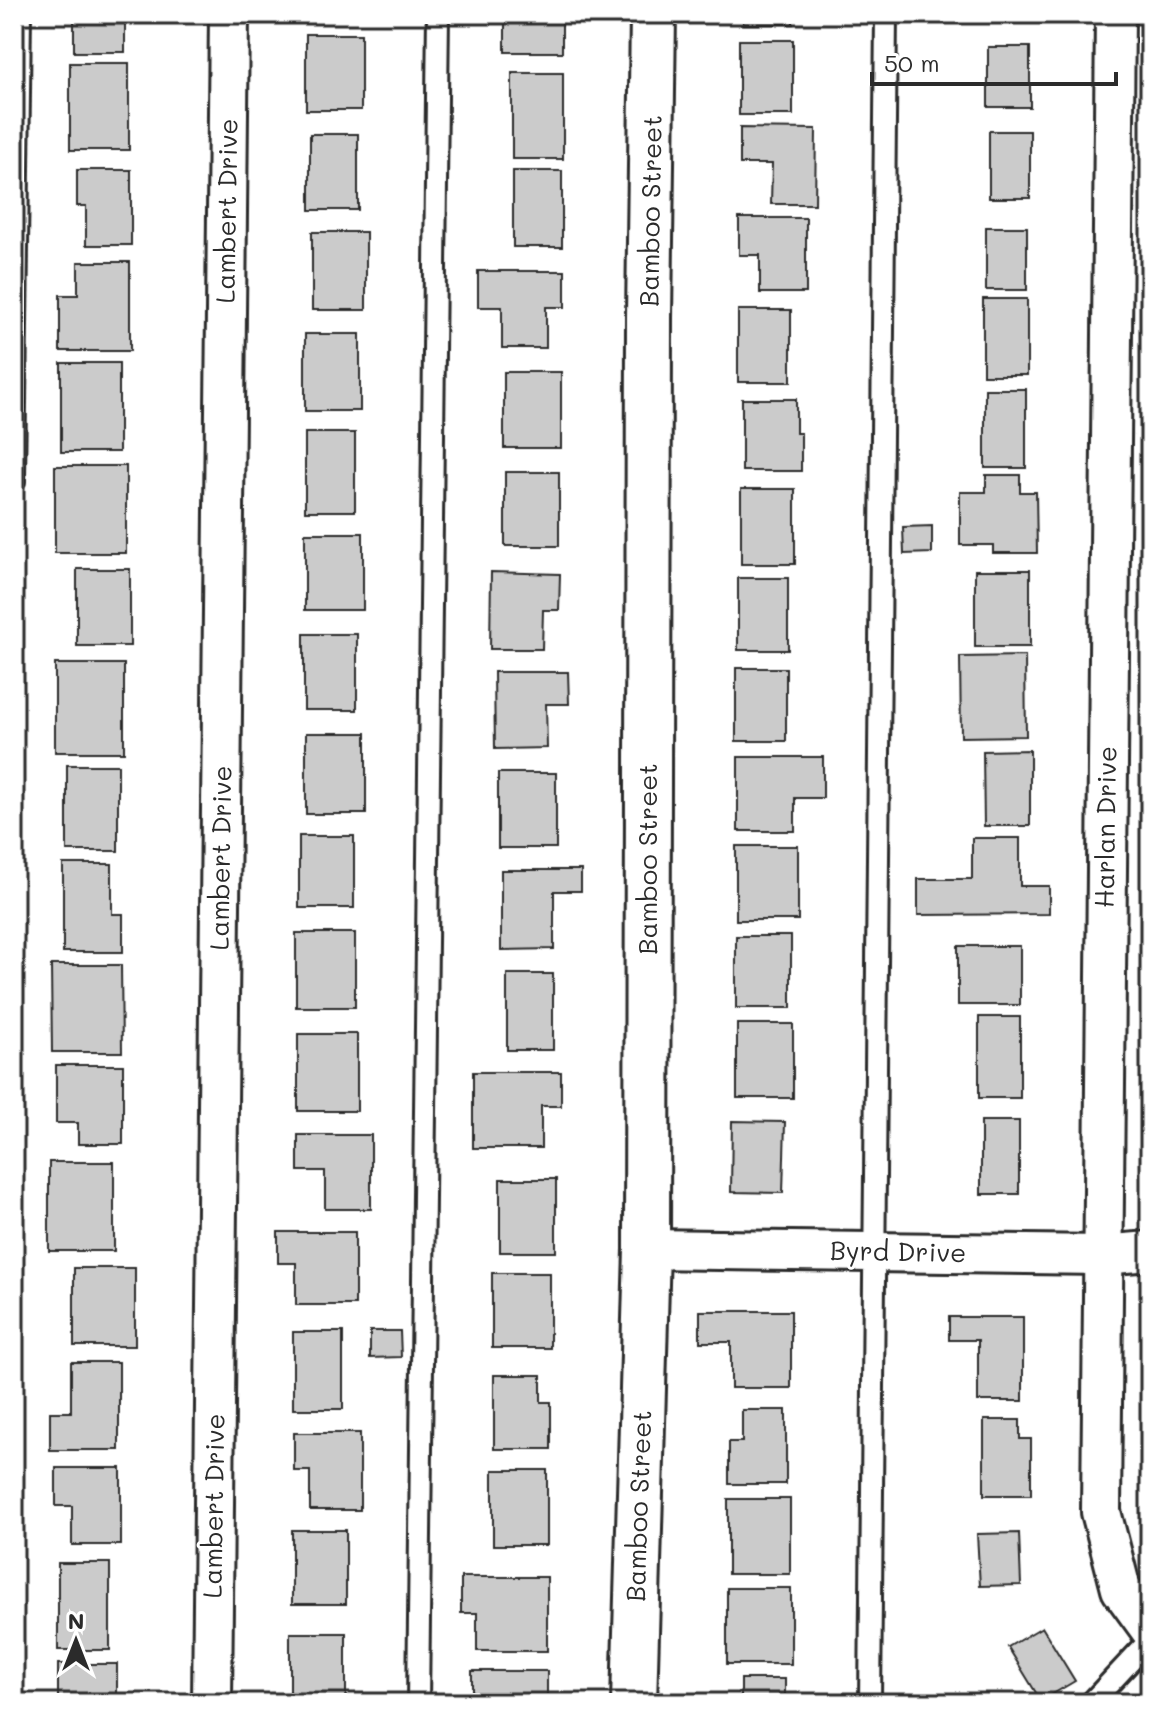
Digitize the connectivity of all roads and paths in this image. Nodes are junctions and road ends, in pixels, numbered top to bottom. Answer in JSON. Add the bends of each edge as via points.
{"nodes":[{"id":1,"x":20,"y":14,"type":"edge"},
{"id":2,"x":229,"y":14,"type":"edge"},
{"id":3,"x":438,"y":14,"type":"edge"},
{"id":4,"x":653,"y":14,"type":"edge"},
{"id":5,"x":886,"y":14,"type":"edge"},
{"id":6,"x":1115,"y":14,"type":"edge"},
{"id":7,"x":14,"y":481,"type":"edge"},
{"id":8,"x":647,"y":1249,"type":"junction"},
{"id":9,"x":1150,"y":1251,"type":"edge"},
{"id":10,"x":875,"y":1252,"type":"junction"},
{"id":11,"x":1102,"y":1255,"type":"junction"},
{"id":12,"x":1150,"y":1629,"type":"edge"},
{"id":13,"x":1150,"y":1640,"type":"edge"},
{"id":14,"x":212,"y":1703,"type":"edge"},
{"id":15,"x":418,"y":1703,"type":"edge"},
{"id":16,"x":634,"y":1703,"type":"edge"},
{"id":17,"x":870,"y":1703,"type":"edge"},
{"id":18,"x":1091,"y":1703,"type":"edge"}],
"edges":[{"from":1,"to":7,"type":"lane"},
{"from":2,"to":14,"type":"street","name":"Lambert Drive"},
{"from":3,"to":15,"type":"lane"},
{"from":4,"to":8,"type":"street","name":"Bamboo Street"},
{"from":5,"to":10,"type":"lane"},
{"from":6,"to":11,"type":"street","name":"Harlan Drive"},
{"from":8,"to":10,"type":"street","name":"Byrd Drive"},
{"from":8,"to":16,"type":"street","name":"Bamboo Street"},
{"from":9,"to":11,"type":"street","name":"Byrd Drive"},
{"from":10,"to":11,"type":"street","name":"Byrd Drive"},
{"from":10,"to":17,"type":"lane"},
{"from":11,"to":12,"type":"street","name":"Harlan Drive","via":[[1101,1512],[1121,1589]]},
{"from":13,"to":18,"type":"lane"}]}
